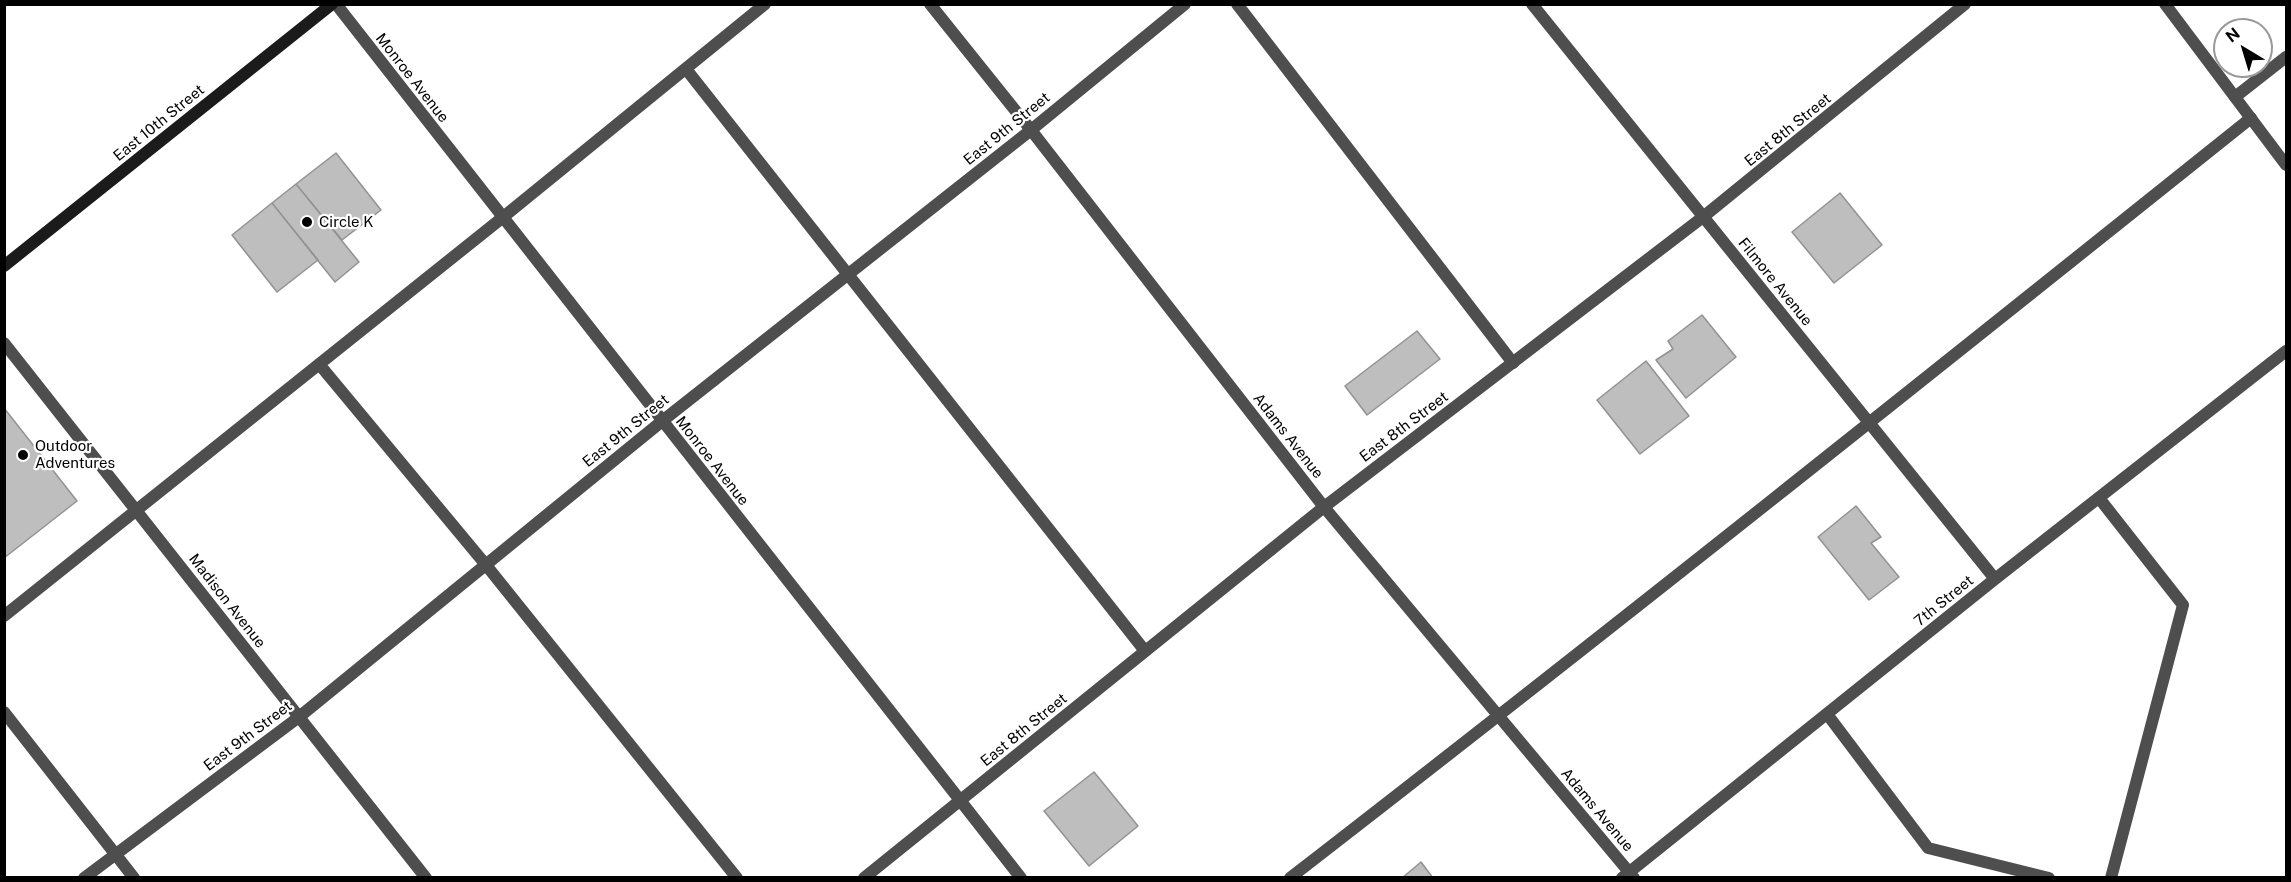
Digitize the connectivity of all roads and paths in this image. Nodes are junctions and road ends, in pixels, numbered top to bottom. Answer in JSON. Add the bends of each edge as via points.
{"nodes":[{"id":1,"x":334,"y":4,"type":"edge"},
{"id":2,"x":765,"y":4,"type":"edge"},
{"id":3,"x":930,"y":4,"type":"edge"},
{"id":4,"x":1185,"y":4,"type":"edge"},
{"id":5,"x":1237,"y":4,"type":"edge"},
{"id":6,"x":1532,"y":4,"type":"edge"},
{"id":7,"x":1965,"y":4,"type":"edge"},
{"id":8,"x":2165,"y":4,"type":"edge"},
{"id":9,"x":2286,"y":57,"type":"edge"},
{"id":10,"x":686,"y":69,"type":"junction"},
{"id":11,"x":2235,"y":98,"type":"junction"},
{"id":12,"x":2251,"y":118,"type":"junction"},
{"id":13,"x":1030,"y":130,"type":"junction"},
{"id":14,"x":2286,"y":165,"type":"edge"},
{"id":15,"x":1703,"y":217,"type":"junction"},
{"id":16,"x":502,"y":218,"type":"junction"},
{"id":17,"x":4,"y":266,"type":"edge"},
{"id":18,"x":847,"y":275,"type":"junction"},
{"id":19,"x":4,"y":343,"type":"edge"},
{"id":20,"x":2286,"y":351,"type":"edge"},
{"id":21,"x":1513,"y":363,"type":"junction"},
{"id":22,"x":319,"y":364,"type":"junction"},
{"id":23,"x":661,"y":422,"type":"junction"},
{"id":24,"x":1869,"y":423,"type":"junction"},
{"id":25,"x":2099,"y":498,"type":"junction"},
{"id":26,"x":1324,"y":507,"type":"junction"},
{"id":27,"x":136,"y":511,"type":"junction"},
{"id":28,"x":486,"y":565,"type":"junction"},
{"id":29,"x":1995,"y":579,"type":"junction"},
{"id":30,"x":4,"y":615,"type":"edge"},
{"id":31,"x":1145,"y":651,"type":"junction"},
{"id":32,"x":4,"y":712,"type":"edge"},
{"id":33,"x":1827,"y":714,"type":"junction"},
{"id":34,"x":1499,"y":716,"type":"junction"},
{"id":35,"x":299,"y":717,"type":"junction"},
{"id":36,"x":960,"y":801,"type":"junction"},
{"id":37,"x":116,"y":854,"type":"junction"},
{"id":38,"x":1629,"y":876,"type":"edge"},
{"id":39,"x":84,"y":878,"type":"edge"},
{"id":40,"x":134,"y":878,"type":"edge"},
{"id":41,"x":426,"y":878,"type":"edge"},
{"id":42,"x":737,"y":878,"type":"edge"},
{"id":43,"x":864,"y":878,"type":"edge"},
{"id":44,"x":1021,"y":878,"type":"edge"},
{"id":45,"x":1290,"y":878,"type":"edge"},
{"id":46,"x":2049,"y":878,"type":"edge"},
{"id":47,"x":2111,"y":878,"type":"edge"}],
"edges":[{"from":1,"to":16,"type":"street","name":"Monroe Avenue"},
{"from":1,"to":17,"type":"main road","name":"East 10th Street"},
{"from":2,"to":10,"type":"street"},
{"from":3,"to":13,"type":"street","name":"Adams Avenue"},
{"from":4,"to":13,"type":"street","name":"East 9th Street"},
{"from":5,"to":21,"type":"street"},
{"from":6,"to":15,"type":"street","name":"Filmore Avenue"},
{"from":7,"to":15,"type":"street","name":"East 8th Street"},
{"from":8,"to":11,"type":"street"},
{"from":9,"to":11,"type":"street"},
{"from":10,"to":16,"type":"street"},
{"from":10,"to":18,"type":"street"},
{"from":11,"to":12,"type":"street"},
{"from":12,"to":14,"type":"street"},
{"from":12,"to":24,"type":"street"},
{"from":13,"to":18,"type":"street","name":"East 9th Street"},
{"from":13,"to":26,"type":"street","name":"Adams Avenue"},
{"from":15,"to":21,"type":"street","name":"East 8th Street"},
{"from":15,"to":24,"type":"street","name":"Filmore Avenue"},
{"from":16,"to":22,"type":"street"},
{"from":16,"to":23,"type":"street","name":"Monroe Avenue"},
{"from":18,"to":23,"type":"street","name":"East 9th Street"},
{"from":18,"to":31,"type":"street"},
{"from":19,"to":27,"type":"street","name":"Madison Avenue"},
{"from":20,"to":25,"type":"street","name":"7th Street"},
{"from":21,"to":26,"type":"street","name":"East 8th Street"},
{"from":22,"to":27,"type":"street"},
{"from":22,"to":28,"type":"street"},
{"from":23,"to":28,"type":"street","name":"East 9th Street"},
{"from":23,"to":36,"type":"street","name":"Monroe Avenue"},
{"from":24,"to":29,"type":"street","name":"Filmore Avenue"},
{"from":24,"to":34,"type":"street"},
{"from":25,"to":29,"type":"street","name":"7th Street"},
{"from":25,"to":47,"type":"street","via":[[2182,605]]},
{"from":26,"to":31,"type":"street","name":"East 8th Street"},
{"from":26,"to":34,"type":"street","name":"Adams Avenue"},
{"from":27,"to":30,"type":"street"},
{"from":27,"to":35,"type":"street","name":"Madison Avenue"},
{"from":28,"to":35,"type":"street","name":"East 9th Street"},
{"from":28,"to":42,"type":"street"},
{"from":29,"to":33,"type":"street","name":"7th Street"},
{"from":31,"to":36,"type":"street","name":"East 8th Street"},
{"from":32,"to":37,"type":"street"},
{"from":33,"to":38,"type":"street","name":"7th Street"},
{"from":33,"to":46,"type":"street","via":[[1928,848]]},
{"from":34,"to":38,"type":"street","name":"Adams Avenue"},
{"from":34,"to":45,"type":"street"},
{"from":35,"to":37,"type":"street","name":"East 9th Street"},
{"from":35,"to":41,"type":"street","name":"Madison Avenue"},
{"from":36,"to":43,"type":"street","name":"East 8th Street"},
{"from":36,"to":44,"type":"street","name":"Monroe Avenue"},
{"from":37,"to":39,"type":"street","name":"East 9th Street"},
{"from":37,"to":40,"type":"street"}]}
